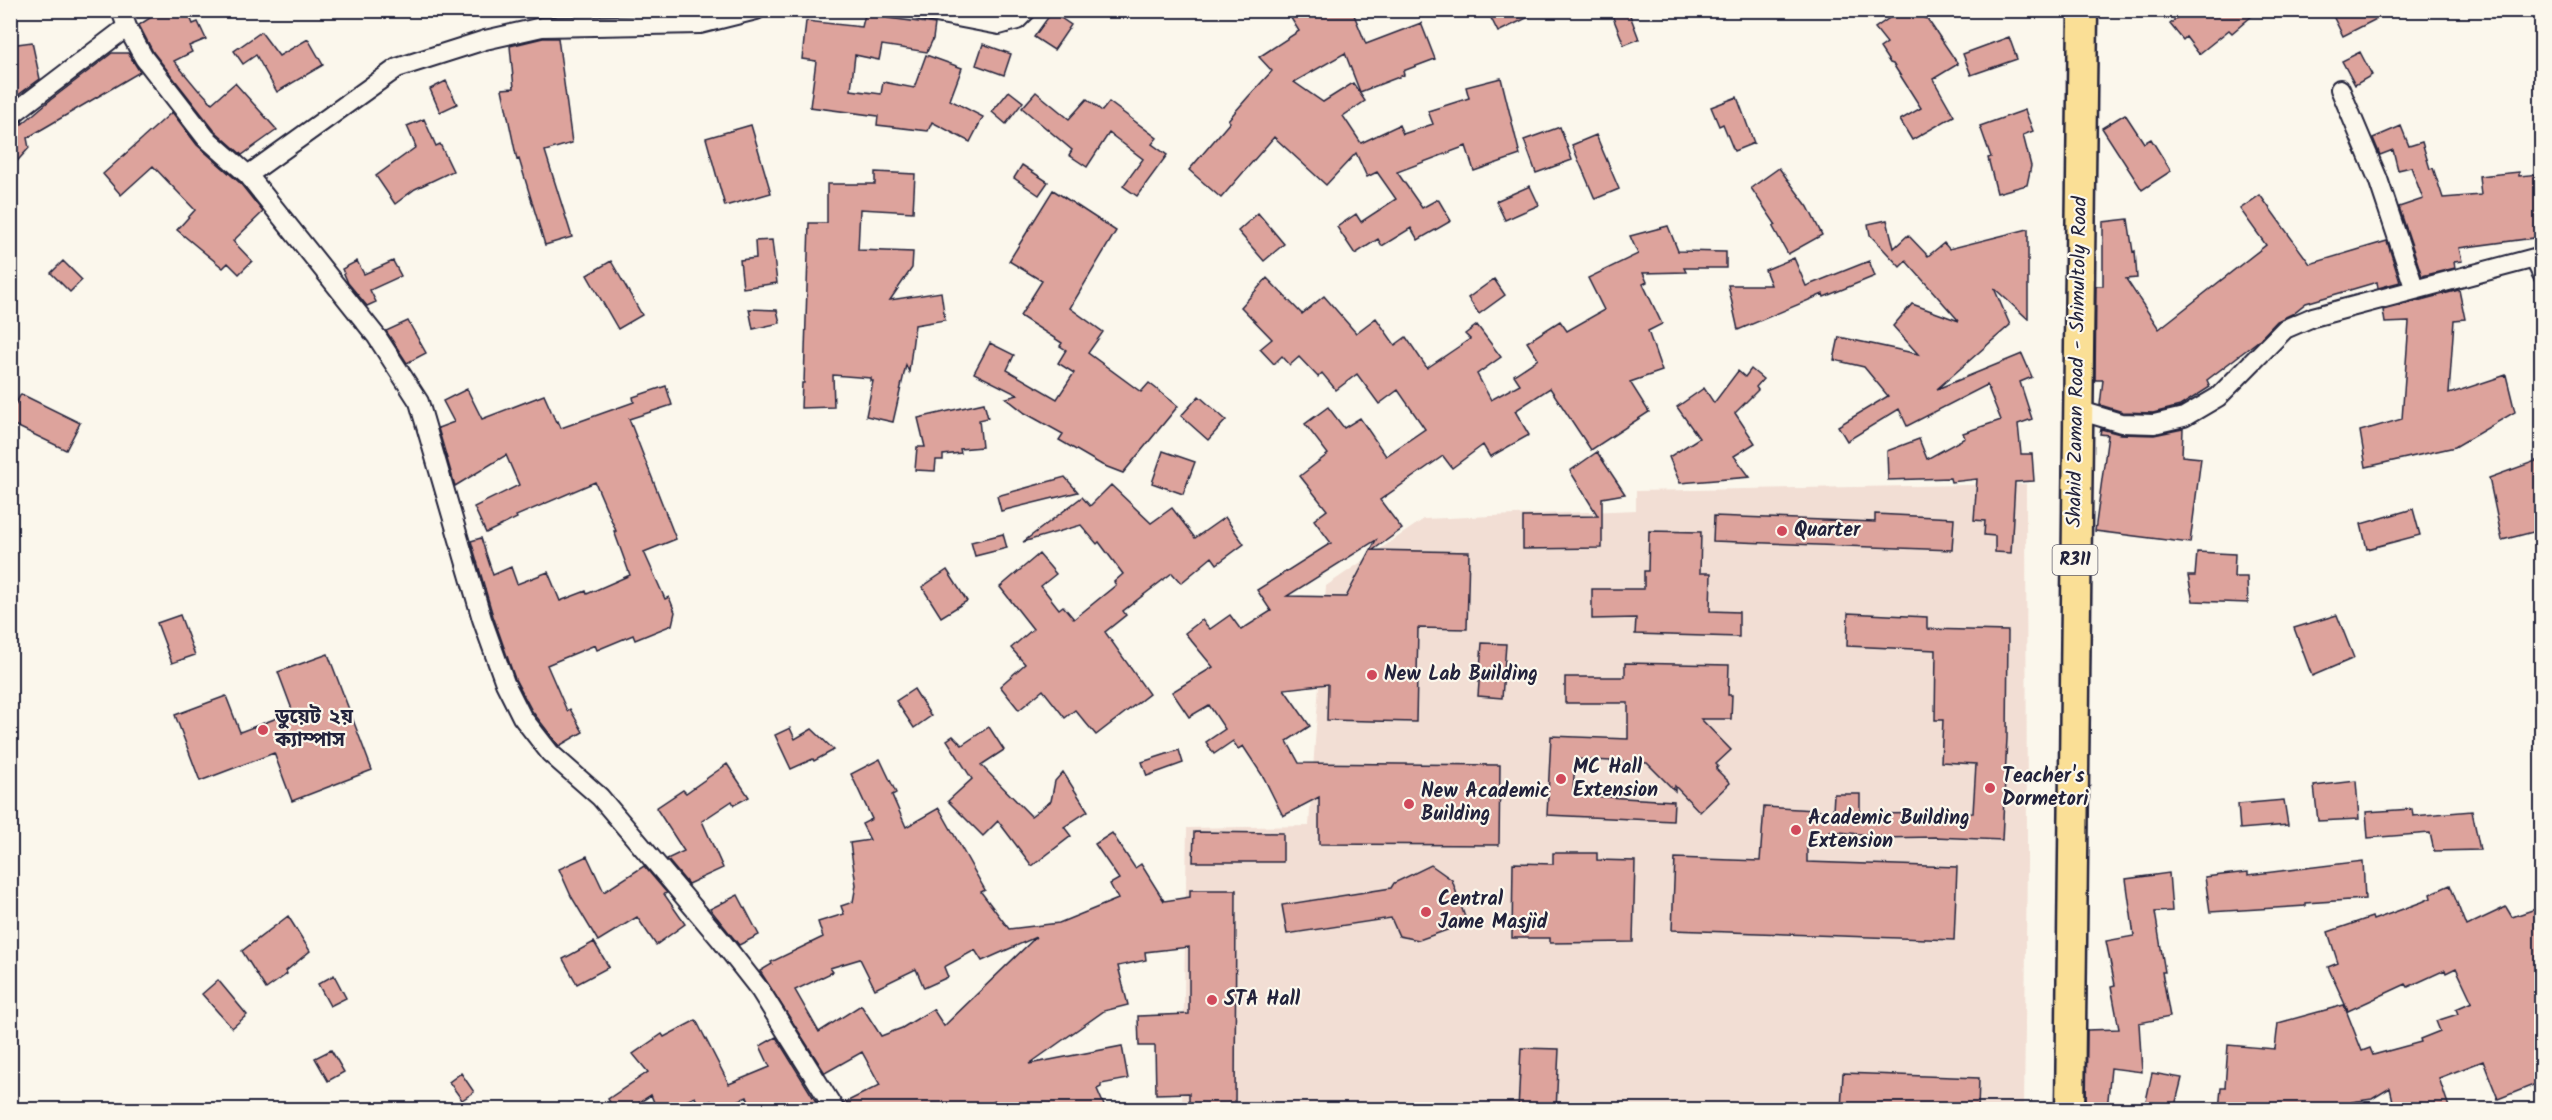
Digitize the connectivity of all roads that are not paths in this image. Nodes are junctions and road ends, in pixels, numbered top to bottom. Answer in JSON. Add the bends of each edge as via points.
{"nodes":[{"id":1,"x":756,"y":10,"type":"edge"},
{"id":2,"x":920,"y":10,"type":"edge"},
{"id":3,"x":1027,"y":10,"type":"edge"},
{"id":4,"x":2083,"y":10,"type":"edge"},
{"id":5,"x":124,"y":19,"type":"edge"},
{"id":6,"x":2340,"y":89,"type":"dead end"},
{"id":7,"x":10,"y":116,"type":"edge"},
{"id":8,"x":248,"y":175,"type":"junction"},
{"id":9,"x":2539,"y":263,"type":"edge"},
{"id":10,"x":2415,"y":290,"type":"junction"},
{"id":11,"x":2078,"y":410,"type":"junction"},
{"id":12,"x":835,"y":1110,"type":"edge"},
{"id":13,"x":2070,"y":1110,"type":"edge"}],
"edges":[{"from":1,"to":8,"type":"street","via":[[700,24],[542,27],[397,68]]},
{"from":2,"to":3,"type":"street","via":[[999,25],[1017,20]]},
{"from":4,"to":11,"type":"main road","name":"Shahid Zaman Road - Shimultoly Road","number":"R311"},
{"from":5,"to":7,"type":"street"},
{"from":5,"to":8,"type":"street","via":[[144,58],[206,138]]},
{"from":6,"to":10,"type":"street","via":[[2378,179]]},
{"from":8,"to":12,"type":"street","via":[[377,337],[419,402],[482,619],[522,717],[550,753],[600,797],[720,939],[760,990]]},
{"from":9,"to":10,"type":"street"},
{"from":10,"to":11,"type":"street","via":[[2313,316],[2285,329],[2218,398],[2184,417],[2154,424],[2121,423]]},
{"from":11,"to":13,"type":"main road","name":"Shahid Zaman Road - Shimultoly Road","number":"R311"}]}
